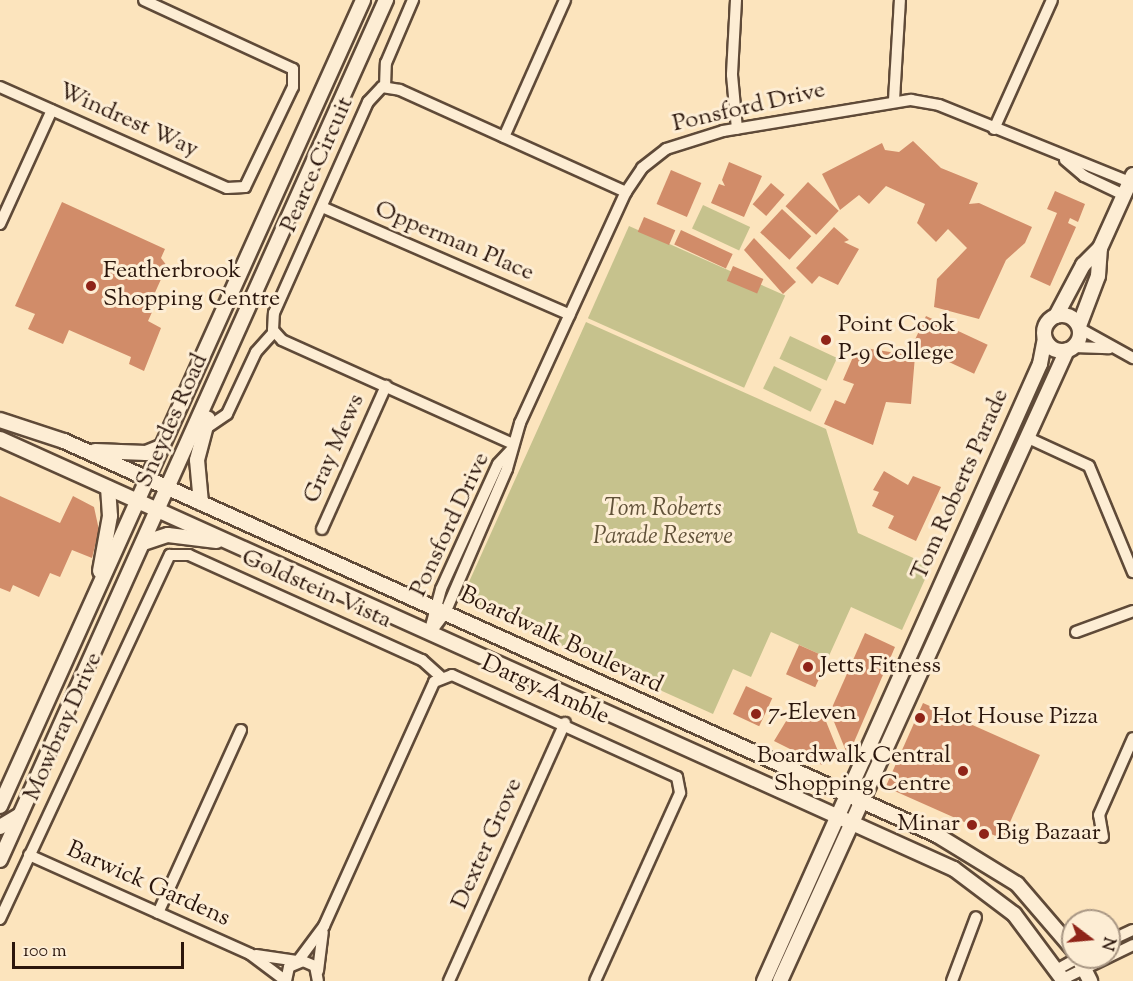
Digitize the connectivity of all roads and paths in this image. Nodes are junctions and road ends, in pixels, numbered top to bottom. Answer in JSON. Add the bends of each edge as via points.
{"nodes":[{"id":1,"x":144,"y":0,"type":"edge"},
{"id":2,"x":363,"y":0,"type":"edge"},
{"id":3,"x":386,"y":0,"type":"edge"},
{"id":4,"x":413,"y":0,"type":"edge"},
{"id":5,"x":565,"y":0,"type":"edge"},
{"id":6,"x":736,"y":0,"type":"edge"},
{"id":7,"x":900,"y":0,"type":"edge"},
{"id":8,"x":1052,"y":0,"type":"edge"},
{"id":9,"x":0,"y":87,"type":"edge"},
{"id":10,"x":385,"y":87,"type":"junction"},
{"id":11,"x":894,"y":100,"type":"junction"},
{"id":12,"x":52,"y":110,"type":"junction"},
{"id":13,"x":737,"y":129,"type":"junction"},
{"id":14,"x":994,"y":129,"type":"junction"},
{"id":15,"x":504,"y":138,"type":"junction"},
{"id":16,"x":1129,"y":184,"type":"edge"},
{"id":17,"x":626,"y":192,"type":"junction"},
{"id":18,"x":322,"y":207,"type":"junction"},
{"id":19,"x":0,"y":224,"type":"edge"},
{"id":20,"x":279,"y":240,"type":"junction"},
{"id":21,"x":1100,"y":248,"type":"junction"},
{"id":22,"x":235,"y":288,"type":"junction"},
{"id":23,"x":570,"y":315,"type":"junction"},
{"id":24,"x":1056,"y":316,"type":"junction"},
{"id":25,"x":1079,"y":327,"type":"junction"},
{"id":26,"x":274,"y":332,"type":"junction"},
{"id":27,"x":1046,"y":339,"type":"junction"},
{"id":28,"x":1071,"y":349,"type":"junction"},
{"id":29,"x":1112,"y":349,"type":"junction"},
{"id":30,"x":1133,"y":358,"type":"edge"},
{"id":31,"x":386,"y":386,"type":"junction"},
{"id":32,"x":0,"y":420,"type":"edge"},
{"id":33,"x":198,"y":433,"type":"junction"},
{"id":34,"x":1026,"y":437,"type":"junction"},
{"id":35,"x":0,"y":439,"type":"edge"},
{"id":36,"x":164,"y":446,"type":"junction"},
{"id":37,"x":512,"y":448,"type":"junction"},
{"id":38,"x":84,"y":450,"type":"junction"},
{"id":39,"x":149,"y":479,"type":"junction"},
{"id":40,"x":169,"y":487,"type":"junction"},
{"id":41,"x":108,"y":488,"type":"junction"},
{"id":42,"x":139,"y":501,"type":"junction"},
{"id":43,"x":201,"y":503,"type":"junction"},
{"id":44,"x":158,"y":509,"type":"junction"},
{"id":45,"x":322,"y":529,"type":"dead end"},
{"id":46,"x":142,"y":543,"type":"junction"},
{"id":47,"x":233,"y":544,"type":"junction"},
{"id":48,"x":170,"y":555,"type":"joint"},
{"id":49,"x":1133,"y":572,"type":"edge"},
{"id":50,"x":94,"y":599,"type":"junction"},
{"id":51,"x":439,"y":611,"type":"junction"},
{"id":52,"x":1133,"y":611,"type":"edge"},
{"id":53,"x":1076,"y":632,"type":"dead end"},
{"id":54,"x":430,"y":633,"type":"junction"},
{"id":55,"x":933,"y":642,"type":"junction"},
{"id":56,"x":912,"y":647,"type":"junction"},
{"id":57,"x":440,"y":676,"type":"junction"},
{"id":58,"x":899,"y":677,"type":"junction"},
{"id":59,"x":914,"y":684,"type":"junction"},
{"id":60,"x":565,"y":723,"type":"junction"},
{"id":61,"x":241,"y":730,"type":"dead end"},
{"id":62,"x":1133,"y":738,"type":"edge"},
{"id":63,"x":846,"y":795,"type":"junction"},
{"id":64,"x":861,"y":801,"type":"junction"},
{"id":65,"x":1,"y":803,"type":"edge"},
{"id":66,"x":20,"y":815,"type":"junction"},
{"id":67,"x":837,"y":816,"type":"junction"},
{"id":68,"x":852,"y":823,"type":"junction"},
{"id":69,"x":0,"y":827,"type":"edge"},
{"id":70,"x":1103,"y":837,"type":"dead end"},
{"id":71,"x":29,"y":855,"type":"junction"},
{"id":72,"x":0,"y":860,"type":"edge"},
{"id":73,"x":158,"y":913,"type":"junction"},
{"id":74,"x":976,"y":917,"type":"dead end"},
{"id":75,"x":0,"y":919,"type":"edge"},
{"id":76,"x":324,"y":926,"type":"junction"},
{"id":77,"x":1061,"y":932,"type":"edge"},
{"id":78,"x":1133,"y":945,"type":"edge"},
{"id":79,"x":250,"y":954,"type":"junction"},
{"id":80,"x":298,"y":961,"type":"junction"},
{"id":81,"x":1061,"y":976,"type":"edge"},
{"id":82,"x":1088,"y":976,"type":"edge"},
{"id":83,"x":320,"y":977,"type":"edge"},
{"id":84,"x":286,"y":981,"type":"edge"},
{"id":85,"x":449,"y":981,"type":"edge"},
{"id":86,"x":595,"y":981,"type":"edge"},
{"id":87,"x":765,"y":981,"type":"edge"},
{"id":88,"x":780,"y":981,"type":"edge"},
{"id":89,"x":952,"y":981,"type":"edge"}],
"edges":[{"from":1,"to":12,"type":"street","name":"Windrest Way","via":[[293,69],[293,87],[251,182],[240,190]]},
{"from":2,"to":22,"type":"main road","name":"Sneydes Road"},
{"from":3,"to":20,"type":"main road","name":"Sneydes Road"},
{"from":4,"to":10,"type":"street","via":[[386,63]]},
{"from":5,"to":15,"type":"street"},
{"from":6,"to":13,"type":"street","via":[[732,56]]},
{"from":7,"to":11,"type":"street"},
{"from":8,"to":14,"type":"street"},
{"from":9,"to":12,"type":"street","name":"Windrest Way"},
{"from":10,"to":15,"type":"street","name":"Pearce Circuit"},
{"from":10,"to":18,"type":"street","name":"Pearce Circuit","via":[[370,99]]},
{"from":11,"to":13,"type":"street","name":"Ponsford Drive"},
{"from":11,"to":14,"type":"street","name":"Ponsford Drive","via":[[939,105]]},
{"from":12,"to":19,"type":"street"},
{"from":13,"to":17,"type":"street","name":"Ponsford Drive","via":[[666,148],[642,168]]},
{"from":14,"to":16,"type":"street","name":"Ponsford Drive"},
{"from":15,"to":17,"type":"street","name":"Pearce Circuit"},
{"from":16,"to":21,"type":"main road"},
{"from":17,"to":23,"type":"street","name":"Ponsford Drive"},
{"from":18,"to":23,"type":"street","name":"Opperman Place"},
{"from":18,"to":26,"type":"street","name":"Pearce Circuit","via":[[274,313]]},
{"from":20,"to":22,"type":"main road","via":[[256,277]]},
{"from":20,"to":33,"type":"main road","name":"Sneydes Road"},
{"from":21,"to":24,"type":"main road","via":[[1083,265]]},
{"from":21,"to":25,"type":"main road","via":[[1098,276]]},
{"from":22,"to":36,"type":"main road","name":"Sneydes Road"},
{"from":23,"to":37,"type":"street","name":"Ponsford Drive"},
{"from":24,"to":25,"type":"main road","via":[[1072,318]]},
{"from":24,"to":27,"type":"main road","via":[[1045,328]]},
{"from":25,"to":28,"type":"main road"},
{"from":25,"to":29,"type":"street"},
{"from":26,"to":31,"type":"street"},
{"from":26,"to":33,"type":"street","via":[[256,352],[227,414]]},
{"from":27,"to":28,"type":"main road","via":[[1052,348]]},
{"from":27,"to":56,"type":"main road","name":"Tom Roberts Parade","via":[[1040,364]]},
{"from":28,"to":29,"type":"street"},
{"from":28,"to":34,"type":"main road","name":"Tom Roberts Parade"},
{"from":29,"to":30,"type":"street"},
{"from":31,"to":37,"type":"street"},
{"from":31,"to":45,"type":"street","name":"Gray Mews"},
{"from":32,"to":38,"type":"main road","name":"Boardwalk Boulevard"},
{"from":33,"to":40,"type":"main road","name":"Sneydes Road"},
{"from":33,"to":43,"type":"main road"},
{"from":34,"to":49,"type":"street","via":[[1089,466]]},
{"from":34,"to":55,"type":"main road","name":"Tom Roberts Parade"},
{"from":35,"to":41,"type":"main road","name":"Boardwalk Boulevard"},
{"from":36,"to":38,"type":"main road","via":[[137,454]]},
{"from":36,"to":39,"type":"main road","name":"Sneydes Road"},
{"from":37,"to":51,"type":"street","name":"Ponsford Drive","via":[[498,464]]},
{"from":38,"to":39,"type":"main road","name":"Boardwalk Boulevard"},
{"from":39,"to":40,"type":"main road","name":"Boardwalk Boulevard"},
{"from":39,"to":42,"type":"main road","name":"Sneydes Road"},
{"from":40,"to":43,"type":"main road","name":"Boardwalk Boulevard"},
{"from":40,"to":44,"type":"main road","name":"Sneydes Road"},
{"from":41,"to":42,"type":"main road","name":"Boardwalk Boulevard"},
{"from":41,"to":50,"type":"main road","via":[[110,516]]},
{"from":42,"to":44,"type":"main road","name":"Boardwalk Boulevard"},
{"from":42,"to":50,"type":"main road","name":"Sneydes Road"},
{"from":43,"to":51,"type":"main road","name":"Boardwalk Boulevard"},
{"from":44,"to":46,"type":"main road","name":"Sneydes Road"},
{"from":44,"to":47,"type":"main road","name":"Boardwalk Boulevard"},
{"from":46,"to":47,"type":"main road","via":[[174,536]]},
{"from":46,"to":66,"type":"main road","name":"Sneydes Road"},
{"from":47,"to":54,"type":"main road","name":"Boardwalk Boulevard"},
{"from":48,"to":57,"type":"street","name":"Goldstein Vista","via":[[189,555],[422,660]]},
{"from":48,"to":71,"type":"street","name":"Mowbray Drive"},
{"from":50,"to":65,"type":"main road","name":"Sneydes Road"},
{"from":51,"to":54,"type":"street","name":"Ponsford Drive"},
{"from":51,"to":63,"type":"main road","name":"Boardwalk Boulevard"},
{"from":52,"to":53,"type":"street"},
{"from":54,"to":67,"type":"main road","name":"Boardwalk Boulevard"},
{"from":55,"to":56,"type":"main road"},
{"from":55,"to":59,"type":"main road","name":"Tom Roberts Parade"},
{"from":56,"to":58,"type":"main road","name":"Tom Roberts Parade"},
{"from":57,"to":60,"type":"street","name":"Dargy Amble","via":[[463,678]]},
{"from":57,"to":76,"type":"street"},
{"from":58,"to":59,"type":"main road"},
{"from":58,"to":63,"type":"main road","name":"Tom Roberts Parade"},
{"from":59,"to":64,"type":"main road","name":"Tom Roberts Parade"},
{"from":60,"to":85,"type":"street","name":"Dexter Grove"},
{"from":60,"to":86,"type":"street","name":"Dargy Amble","via":[[670,771],[681,786]]},
{"from":61,"to":73,"type":"street"},
{"from":62,"to":70,"type":"street","via":[[1099,816]]},
{"from":63,"to":64,"type":"main road","name":"Boardwalk Boulevard"},
{"from":63,"to":67,"type":"main road","name":"Tom Roberts Parade"},
{"from":64,"to":68,"type":"main road","name":"Tom Roberts Parade"},
{"from":64,"to":77,"type":"main road","name":"Boardwalk Boulevard","via":[[994,866],[1048,914]]},
{"from":66,"to":69,"type":"main road"},
{"from":66,"to":72,"type":"main road","name":"Sneydes Road"},
{"from":67,"to":68,"type":"main road","name":"Boardwalk Boulevard"},
{"from":67,"to":87,"type":"main road","name":"Tom Roberts Parade"},
{"from":68,"to":81,"type":"main road","name":"Boardwalk Boulevard","via":[[969,877],[1014,914]]},
{"from":68,"to":88,"type":"main road","name":"Tom Roberts Parade"},
{"from":71,"to":73,"type":"street","name":"Barwick Gardens"},
{"from":71,"to":75,"type":"street","name":"Mowbray Drive"},
{"from":73,"to":79,"type":"street","name":"Barwick Gardens"},
{"from":74,"to":89,"type":"street"},
{"from":76,"to":80,"type":"street"},
{"from":76,"to":83,"type":"street"},
{"from":78,"to":82,"type":"street"},
{"from":79,"to":80,"type":"street","name":"Barwick Gardens"},
{"from":79,"to":84,"type":"street","name":"Barwick Gardens"},
{"from":80,"to":83,"type":"street","name":"Barwick Gardens","via":[[310,963]]},
{"from":80,"to":84,"type":"street","via":[[288,968]]},
{"from":81,"to":82,"type":"street"}]}
